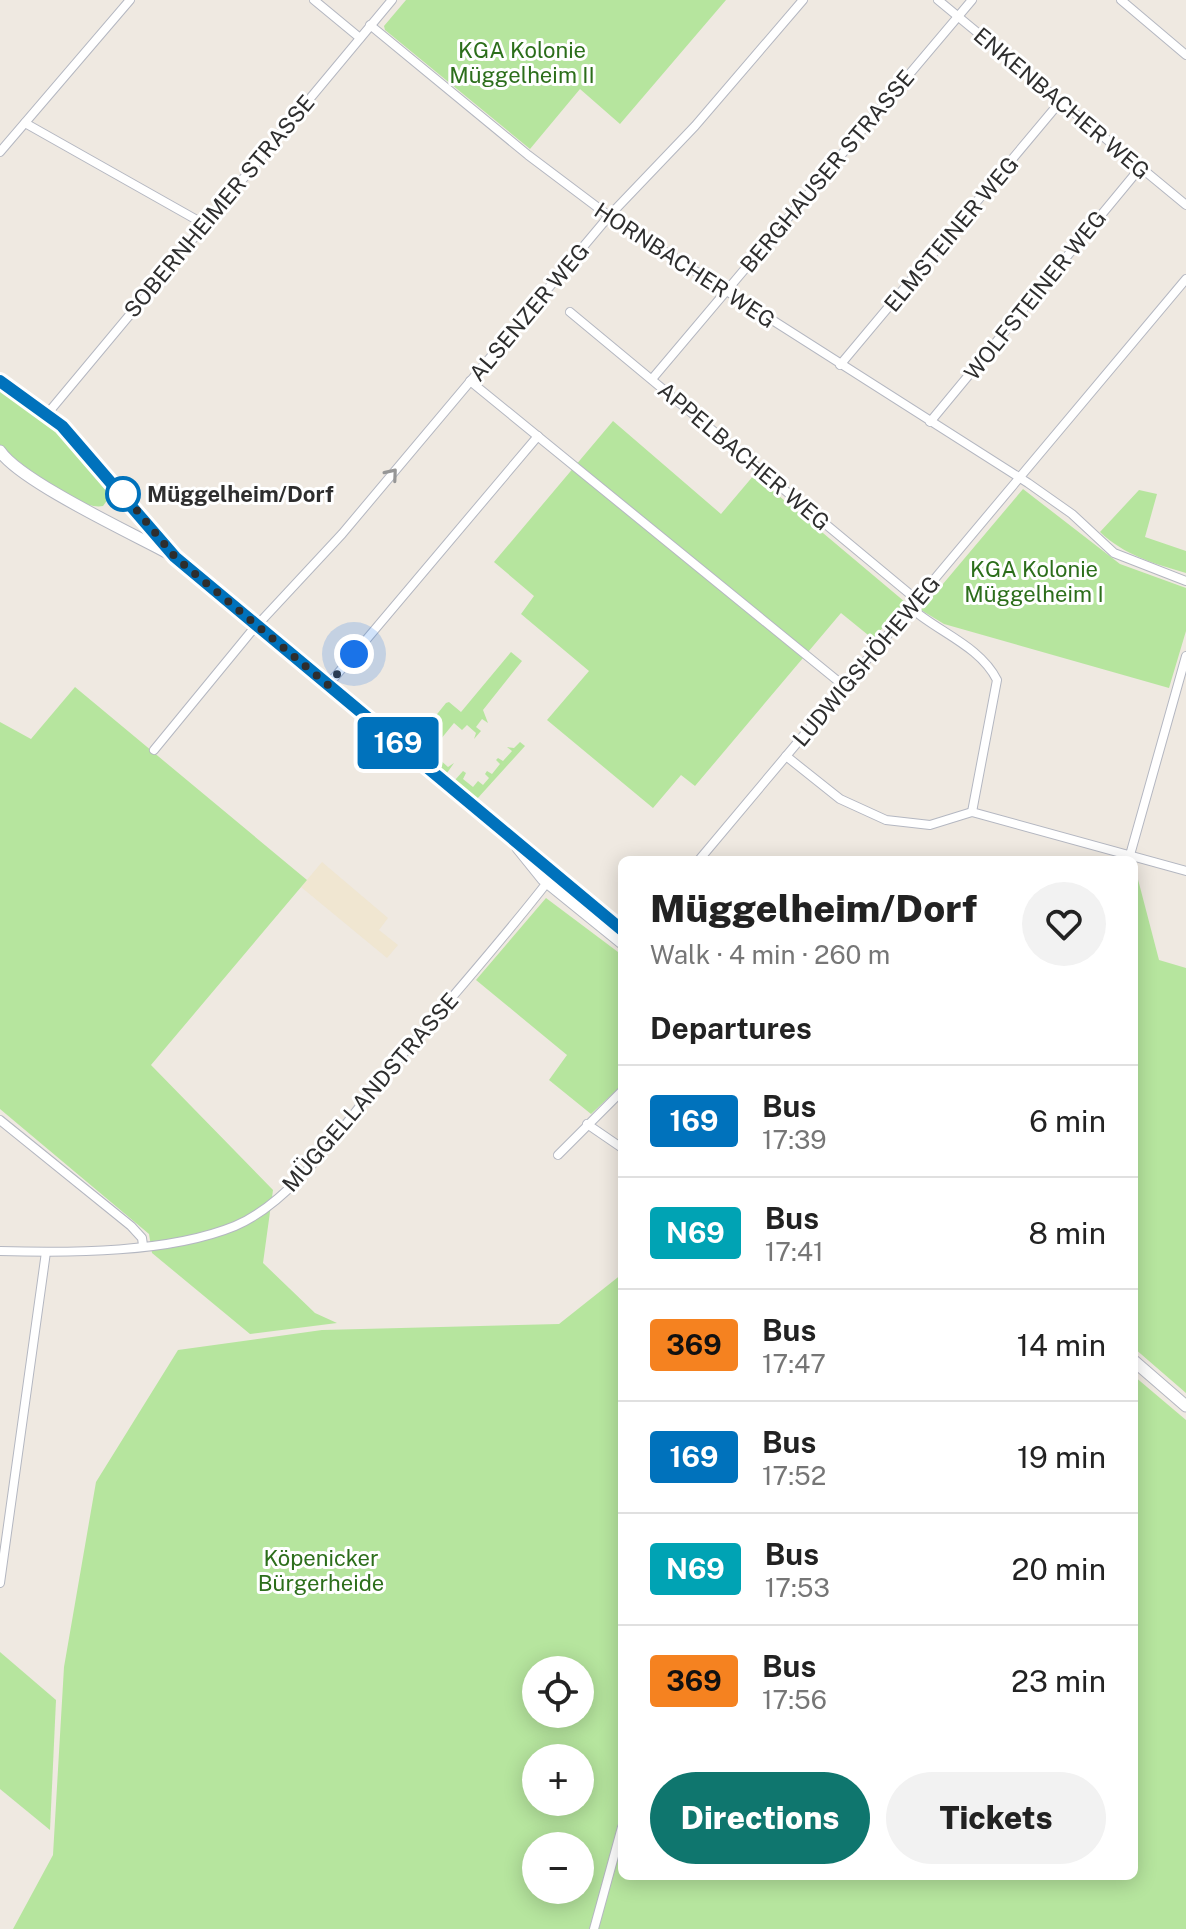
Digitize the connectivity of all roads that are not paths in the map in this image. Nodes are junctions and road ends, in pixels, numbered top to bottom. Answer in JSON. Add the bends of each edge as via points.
{"nodes":[{"id":1,"x":130,"y":0,"type":"edge"},
{"id":2,"x":314,"y":0,"type":"edge"},
{"id":3,"x":392,"y":0,"type":"edge"},
{"id":4,"x":803,"y":0,"type":"edge"},
{"id":5,"x":938,"y":0,"type":"edge"},
{"id":6,"x":972,"y":0,"type":"edge"},
{"id":7,"x":1121,"y":0,"type":"edge"},
{"id":8,"x":958,"y":17,"type":"junction"},
{"id":9,"x":370,"y":25,"type":"junction"},
{"id":10,"x":360,"y":38,"type":"junction"},
{"id":11,"x":1186,"y":55,"type":"edge"},
{"id":12,"x":1060,"y":102,"type":"junction"},
{"id":13,"x":25,"y":123,"type":"junction"},
{"id":14,"x":0,"y":152,"type":"edge"},
{"id":15,"x":1140,"y":168,"type":"junction"},
{"id":16,"x":1186,"y":205,"type":"edge"},
{"id":17,"x":609,"y":216,"type":"junction"},
{"id":18,"x":204,"y":224,"type":"junction"},
{"id":19,"x":1186,"y":279,"type":"edge"},
{"id":20,"x":725,"y":292,"type":"junction"},
{"id":21,"x":570,"y":312,"type":"dead end"},
{"id":22,"x":840,"y":365,"type":"junction"},
{"id":23,"x":652,"y":379,"type":"junction"},
{"id":24,"x":0,"y":381,"type":"edge"},
{"id":25,"x":470,"y":381,"type":"junction"},
{"id":26,"x":48,"y":413,"type":"junction"},
{"id":27,"x":930,"y":422,"type":"junction"},
{"id":28,"x":538,"y":436,"type":"junction"},
{"id":29,"x":2,"y":459,"type":"edge"},
{"id":30,"x":1019,"y":478,"type":"junction"},
{"id":31,"x":175,"y":557,"type":"junction"},
{"id":32,"x":1186,"y":581,"type":"edge"},
{"id":33,"x":917,"y":600,"type":"junction"},
{"id":34,"x":911,"y":608,"type":"junction"},
{"id":35,"x":257,"y":626,"type":"junction"},
{"id":36,"x":1186,"y":656,"type":"edge"},
{"id":37,"x":328,"y":685,"type":"junction"},
{"id":38,"x":844,"y":686,"type":"junction"},
{"id":39,"x":154,"y":750,"type":"dead end"},
{"id":40,"x":786,"y":756,"type":"junction"},
{"id":41,"x":972,"y":812,"type":"junction"},
{"id":42,"x":1130,"y":855,"type":"junction"},
{"id":43,"x":702,"y":856,"type":"edge"},
{"id":44,"x":1134,"y":856,"type":"edge"},
{"id":45,"x":1138,"y":857,"type":"edge"},
{"id":46,"x":1186,"y":871,"type":"edge"},
{"id":47,"x":551,"y":878,"type":"junction"},
{"id":48,"x":618,"y":927,"type":"edge"},
{"id":49,"x":618,"y":939,"type":"edge"},
{"id":50,"x":618,"y":1095,"type":"edge"},
{"id":51,"x":0,"y":1120,"type":"edge"},
{"id":52,"x":587,"y":1124,"type":"junction"},
{"id":53,"x":618,"y":1145,"type":"edge"},
{"id":54,"x":558,"y":1155,"type":"dead end"},
{"id":55,"x":143,"y":1245,"type":"junction"},
{"id":56,"x":0,"y":1251,"type":"edge"},
{"id":57,"x":46,"y":1252,"type":"junction"},
{"id":58,"x":1138,"y":1364,"type":"edge"},
{"id":59,"x":1186,"y":1406,"type":"edge"},
{"id":60,"x":0,"y":1583,"type":"edge"},
{"id":61,"x":618,"y":1842,"type":"edge"},
{"id":62,"x":594,"y":1929,"type":"edge"}],
"edges":[{"from":1,"to":13,"type":"street"},
{"from":2,"to":10,"type":"street"},
{"from":3,"to":9,"type":"street","name":"SOBERNHEIMER STRASSE"},
{"from":4,"to":17,"type":"street","name":"ALSENZER WEG"},
{"from":5,"to":8,"type":"street","name":"ENKENBACHER WEG"},
{"from":6,"to":8,"type":"street","name":"BERGHAUSER STRASSE"},
{"from":7,"to":11,"type":"street"},
{"from":8,"to":12,"type":"street","name":"ENKENBACHER WEG"},
{"from":8,"to":20,"type":"street","name":"BERGHAUSER STRASSE"},
{"from":9,"to":10,"type":"street","name":"SOBERNHEIMER STRASSE"},
{"from":9,"to":17,"type":"street","name":"HORNBACHER WEG"},
{"from":10,"to":18,"type":"street","name":"SOBERNHEIMER STRASSE"},
{"from":12,"to":15,"type":"street","name":"ENKENBACHER WEG"},
{"from":12,"to":22,"type":"street","name":"ELMSTEINER WEG"},
{"from":13,"to":14,"type":"street"},
{"from":13,"to":18,"type":"street"},
{"from":15,"to":16,"type":"street","name":"ENKENBACHER WEG"},
{"from":15,"to":27,"type":"street","name":"WOLFSTEINER WEG"},
{"from":17,"to":20,"type":"street","name":"HORNBACHER WEG"},
{"from":17,"to":25,"type":"street","name":"ALSENZER WEG"},
{"from":18,"to":26,"type":"street","name":"SOBERNHEIMER STRASSE"},
{"from":19,"to":30,"type":"street","name":"LUDWIGSHÖHEWEG"},
{"from":20,"to":22,"type":"street","name":"HORNBACHER WEG"},
{"from":20,"to":23,"type":"street","name":"BERGHAUSER STRASSE"},
{"from":21,"to":23,"type":"street","name":"APPELBACHER WEG"},
{"from":22,"to":27,"type":"street","name":"HORNBACHER WEG"},
{"from":23,"to":33,"type":"street","name":"APPELBACHER WEG"},
{"from":24,"to":26,"type":"main road"},
{"from":25,"to":28,"type":"street"},
{"from":35,"to":25,"type":"street","name":"ALSENZER WEG","one_way":true},
{"from":26,"to":31,"type":"main road"},
{"from":27,"to":30,"type":"street","name":"HORNBACHER WEG"},
{"from":28,"to":37,"type":"street"},
{"from":28,"to":38,"type":"street"},
{"from":29,"to":31,"type":"main road"},
{"from":30,"to":32,"type":"street","name":"HORNBACHER WEG","via":[[1061,505],[1114,553]]},
{"from":30,"to":33,"type":"street","name":"LUDWIGSHÖHEWEG"},
{"from":31,"to":35,"type":"main road"},
{"from":33,"to":34,"type":"street","name":"LUDWIGSHÖHEWEG"},
{"from":34,"to":38,"type":"street","name":"LUDWIGSHÖHEWEG"},
{"from":34,"to":41,"type":"street","via":[[952,636],[997,680]]},
{"from":35,"to":37,"type":"main road"},
{"from":35,"to":39,"type":"street","name":"ALSENZER WEG"},
{"from":36,"to":42,"type":"street"},
{"from":37,"to":47,"type":"main road","via":[[511,838]]},
{"from":38,"to":40,"type":"street","name":"LUDWIGSHÖHEWEG"},
{"from":40,"to":41,"type":"street","via":[[840,799],[886,820],[930,825]]},
{"from":40,"to":43,"type":"street","name":"LUDWIGSHÖHEWEG"},
{"from":41,"to":42,"type":"street"},
{"from":42,"to":44,"type":"street"},
{"from":45,"to":46,"type":"street"},
{"from":47,"to":48,"type":"main road"},
{"from":47,"to":49,"type":"main road"},
{"from":47,"to":55,"type":"street","name":"MÜGGELLANDSTRASSE","via":[[284,1193],[233,1227]]},
{"from":50,"to":52,"type":"street"},
{"from":51,"to":55,"type":"street","via":[[131,1226]]},
{"from":52,"to":53,"type":"street"},
{"from":52,"to":54,"type":"street"},
{"from":55,"to":57,"type":"street","name":"MÜGGELLANDSTRASSE"},
{"from":56,"to":57,"type":"street","name":"MÜGGELLANDSTRASSE"},
{"from":57,"to":60,"type":"street"},
{"from":58,"to":59,"type":"main road"},
{"from":61,"to":62,"type":"street"}]}
